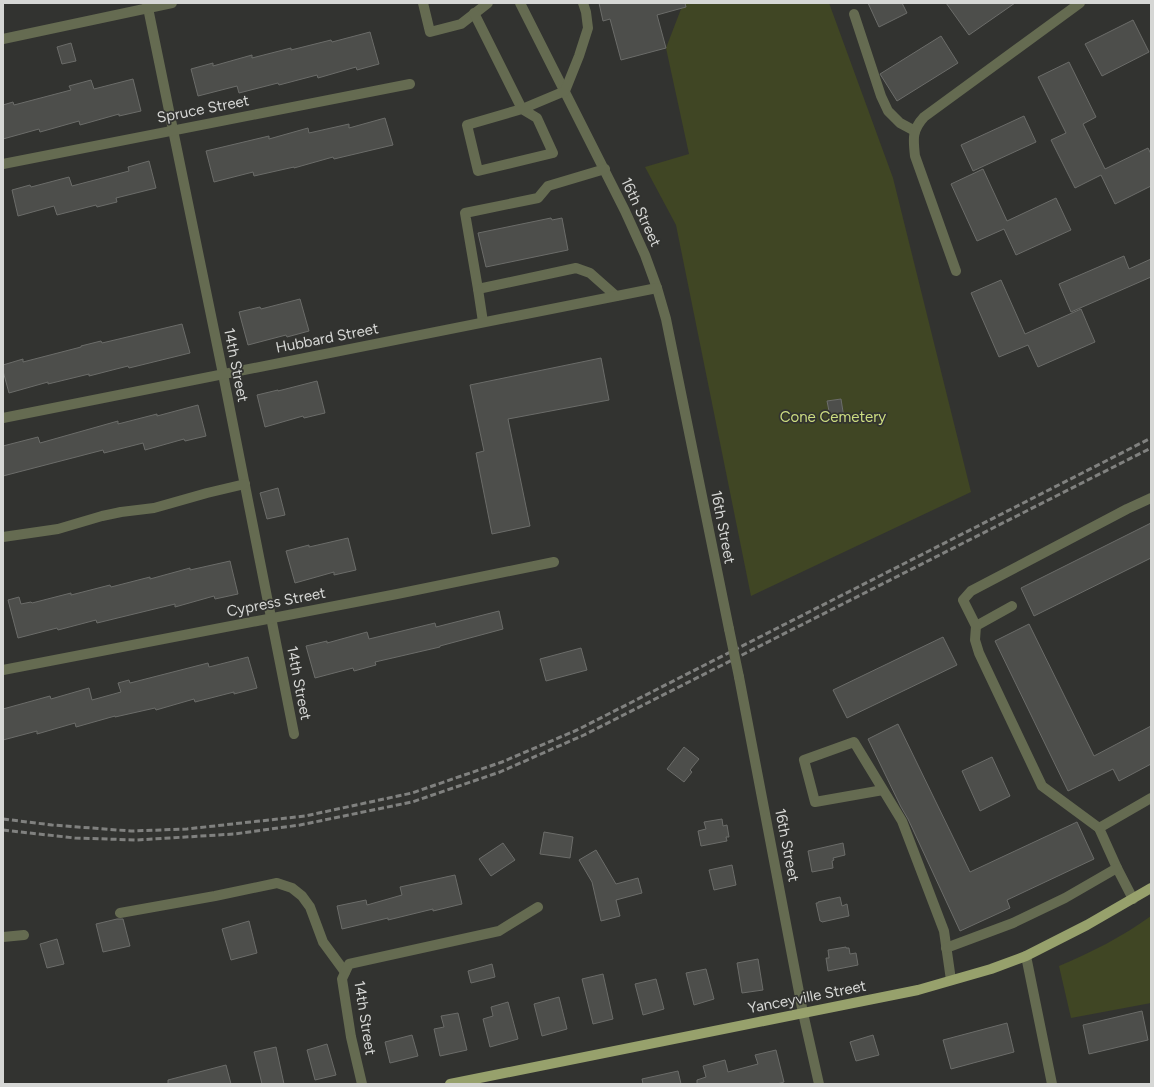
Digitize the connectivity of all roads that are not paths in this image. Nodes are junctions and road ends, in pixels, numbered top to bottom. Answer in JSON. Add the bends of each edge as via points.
{"nodes":[{"id":1,"x":172,"y":3,"type":"edge"},
{"id":2,"x":423,"y":3,"type":"edge"},
{"id":3,"x":488,"y":3,"type":"edge"},
{"id":4,"x":520,"y":3,"type":"edge"},
{"id":5,"x":583,"y":3,"type":"edge"},
{"id":6,"x":1080,"y":3,"type":"edge"},
{"id":7,"x":147,"y":6,"type":"edge"},
{"id":8,"x":474,"y":13,"type":"junction"},
{"id":9,"x":854,"y":14,"type":"dead end"},
{"id":10,"x":3,"y":39,"type":"edge"},
{"id":11,"x":410,"y":84,"type":"dead end"},
{"id":12,"x":565,"y":91,"type":"junction"},
{"id":13,"x":522,"y":109,"type":"junction"},
{"id":14,"x":173,"y":130,"type":"junction"},
{"id":15,"x":915,"y":131,"type":"junction"},
{"id":16,"x":3,"y":164,"type":"edge"},
{"id":17,"x":605,"y":169,"type":"junction"},
{"id":18,"x":956,"y":271,"type":"dead end"},
{"id":19,"x":657,"y":288,"type":"junction"},
{"id":20,"x":478,"y":289,"type":"junction"},
{"id":21,"x":616,"y":296,"type":"junction"},
{"id":22,"x":483,"y":322,"type":"junction"},
{"id":23,"x":223,"y":374,"type":"junction"},
{"id":24,"x":3,"y":418,"type":"edge"},
{"id":25,"x":245,"y":484,"type":"junction"},
{"id":26,"x":1151,"y":498,"type":"edge"},
{"id":27,"x":3,"y":537,"type":"edge"},
{"id":28,"x":554,"y":562,"type":"dead end"},
{"id":29,"x":1012,"y":606,"type":"dead end"},
{"id":30,"x":272,"y":618,"type":"junction"},
{"id":31,"x":976,"y":626,"type":"junction"},
{"id":32,"x":3,"y":670,"type":"edge"},
{"id":33,"x":294,"y":734,"type":"dead end"},
{"id":34,"x":883,"y":790,"type":"junction"},
{"id":35,"x":1151,"y":798,"type":"edge"},
{"id":36,"x":1099,"y":828,"type":"junction"},
{"id":37,"x":1117,"y":868,"type":"junction"},
{"id":38,"x":1151,"y":888,"type":"edge"},
{"id":39,"x":1133,"y":899,"type":"junction"},
{"id":40,"x":538,"y":907,"type":"dead end"},
{"id":41,"x":120,"y":913,"type":"dead end"},
{"id":42,"x":24,"y":935,"type":"dead end"},
{"id":43,"x":3,"y":937,"type":"edge"},
{"id":44,"x":946,"y":948,"type":"junction"},
{"id":45,"x":1026,"y":956,"type":"junction"},
{"id":46,"x":345,"y":972,"type":"junction"},
{"id":47,"x":951,"y":980,"type":"junction"},
{"id":48,"x":803,"y":1013,"type":"junction"},
{"id":49,"x":362,"y":1084,"type":"edge"},
{"id":50,"x":450,"y":1084,"type":"edge"},
{"id":51,"x":819,"y":1084,"type":"edge"},
{"id":52,"x":1052,"y":1084,"type":"edge"}],
"edges":[{"from":1,"to":7,"type":"street"},
{"from":2,"to":8,"type":"street","via":[[430,32],[461,24]]},
{"from":3,"to":8,"type":"street"},
{"from":4,"to":12,"type":"street","name":"16th Street"},
{"from":5,"to":12,"type":"street","via":[[588,28]]},
{"from":6,"to":15,"type":"street","via":[[924,117],[916,125]]},
{"from":7,"to":10,"type":"street"},
{"from":7,"to":14,"type":"street","name":"14th Street"},
{"from":8,"to":13,"type":"street"},
{"from":9,"to":15,"type":"street","via":[[888,111],[900,123]]},
{"from":11,"to":14,"type":"street","name":"Spruce Street"},
{"from":12,"to":13,"type":"street"},
{"from":12,"to":17,"type":"street","name":"16th Street"},
{"from":13,"to":13,"type":"street","via":[[467,126],[478,171],[553,153],[537,118]]},
{"from":14,"to":16,"type":"street","name":"Spruce Street"},
{"from":14,"to":23,"type":"street","name":"14th Street"},
{"from":15,"to":18,"type":"street","via":[[913,139],[916,156]]},
{"from":17,"to":19,"type":"street","name":"16th Street","via":[[645,255]]},
{"from":17,"to":20,"type":"street","via":[[548,186],[538,198],[466,213]]},
{"from":19,"to":21,"type":"street","name":"Hubbard Street"},
{"from":19,"to":48,"type":"street","name":"16th Street","bridge":true,"via":[[666,319],[739,677]]},
{"from":20,"to":21,"type":"street","via":[[576,268],[590,273]]},
{"from":20,"to":22,"type":"street"},
{"from":21,"to":22,"type":"street","name":"Hubbard Street"},
{"from":22,"to":23,"type":"street","name":"Hubbard Street"},
{"from":23,"to":24,"type":"street","name":"Hubbard Street"},
{"from":23,"to":25,"type":"street","name":"14th Street"},
{"from":25,"to":27,"type":"street","via":[[154,508],[102,516],[58,529]]},
{"from":25,"to":30,"type":"street","name":"14th Street"},
{"from":26,"to":31,"type":"street","via":[[971,591],[963,600]]},
{"from":28,"to":30,"type":"street","name":"Cypress Street"},
{"from":29,"to":31,"type":"street"},
{"from":30,"to":32,"type":"street","name":"Cypress Street"},
{"from":30,"to":33,"type":"street","name":"14th Street"},
{"from":31,"to":36,"type":"street","via":[[975,640],[980,654],[1042,786]]},
{"from":34,"to":34,"type":"street","via":[[815,802],[804,760],[854,742]]},
{"from":34,"to":44,"type":"street","via":[[902,821],[944,931]]},
{"from":35,"to":36,"type":"street"},
{"from":36,"to":37,"type":"street"},
{"from":37,"to":39,"type":"street"},
{"from":37,"to":44,"type":"street","via":[[1065,898],[1013,923]]},
{"from":38,"to":39,"type":"main road","name":"Yanceyville Street"},
{"from":39,"to":45,"type":"main road","name":"Yanceyville Street"},
{"from":40,"to":46,"type":"street","name":"14th Street","via":[[499,931],[349,964]]},
{"from":41,"to":46,"type":"street","via":[[277,883],[292,888],[302,896],[310,907],[323,942]]},
{"from":42,"to":43,"type":"street"},
{"from":44,"to":47,"type":"street"},
{"from":45,"to":47,"type":"main road","name":"Yanceyville Street"},
{"from":45,"to":52,"type":"street"},
{"from":46,"to":49,"type":"street","name":"14th Street","via":[[342,979],[351,1037]]},
{"from":47,"to":48,"type":"main road","name":"Yanceyville Street","via":[[918,990]]},
{"from":48,"to":50,"type":"main road","name":"Yanceyville Street"},
{"from":48,"to":51,"type":"street","name":"16th Street"}]}
